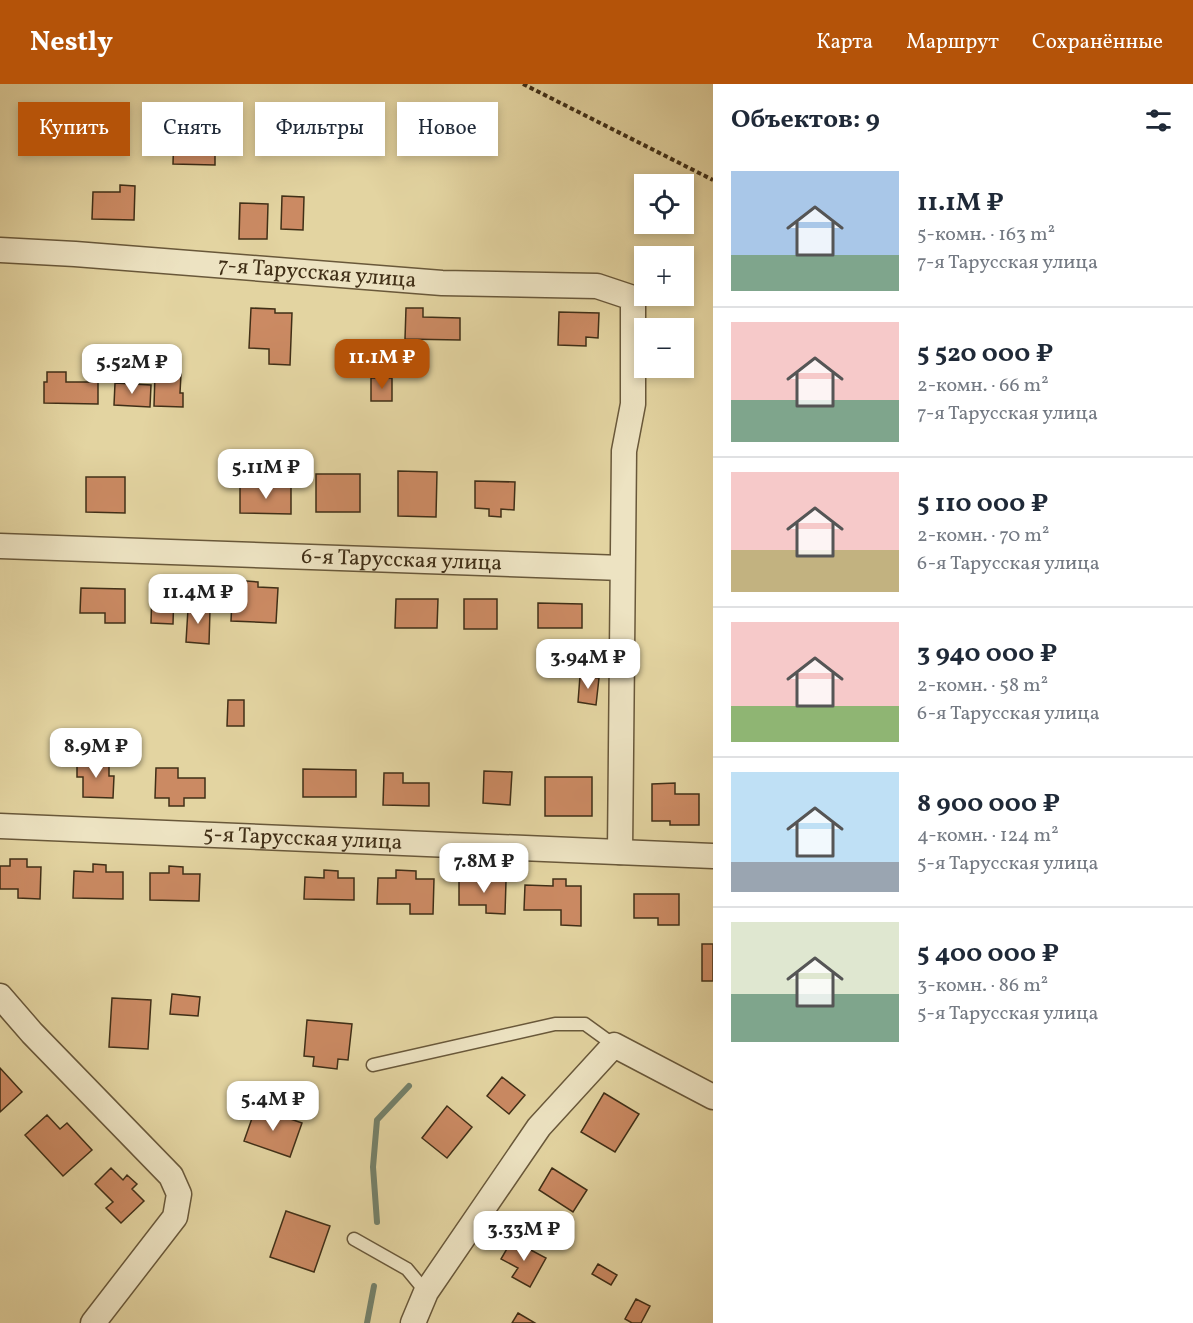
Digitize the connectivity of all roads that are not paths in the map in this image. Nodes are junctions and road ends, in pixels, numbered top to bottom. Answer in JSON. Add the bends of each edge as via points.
{"nodes":[{"id":1,"x":0,"y":250,"type":"edge"},
{"id":2,"x":0,"y":546,"type":"edge"},
{"id":3,"x":622,"y":568,"type":"junction"},
{"id":4,"x":0,"y":826,"type":"edge"},
{"id":5,"x":620,"y":852,"type":"junction"},
{"id":6,"x":713,"y":856,"type":"edge"},
{"id":7,"x":0,"y":996,"type":"edge"},
{"id":8,"x":614,"y":1045,"type":"junction"},
{"id":9,"x":373,"y":1065,"type":"dead end"},
{"id":10,"x":713,"y":1097,"type":"edge"},
{"id":11,"x":354,"y":1239,"type":"dead end"},
{"id":12,"x":426,"y":1292,"type":"junction"},
{"id":13,"x":93,"y":1323,"type":"edge"},
{"id":14,"x":413,"y":1323,"type":"edge"}],
"edges":[{"from":1,"to":3,"type":"street","name":"7-я Тарусская улица","via":[[442,283],[597,286],[633,298],[633,404],[624,451]]},
{"from":2,"to":3,"type":"street","name":"6-я Тарусская улица"},
{"from":3,"to":5,"type":"street"},
{"from":4,"to":5,"type":"street","name":"5-я Тарусская улица"},
{"from":5,"to":6,"type":"street","name":"5-я Тарусская улица"},
{"from":7,"to":13,"type":"street","via":[[171,1176],[179,1194],[176,1217]]},
{"from":8,"to":9,"type":"lane","via":[[585,1024],[555,1024]]},
{"from":8,"to":10,"type":"street"},
{"from":8,"to":12,"type":"street","via":[[539,1127]]},
{"from":11,"to":12,"type":"lane","via":[[407,1269]]},
{"from":12,"to":14,"type":"street"}]}
